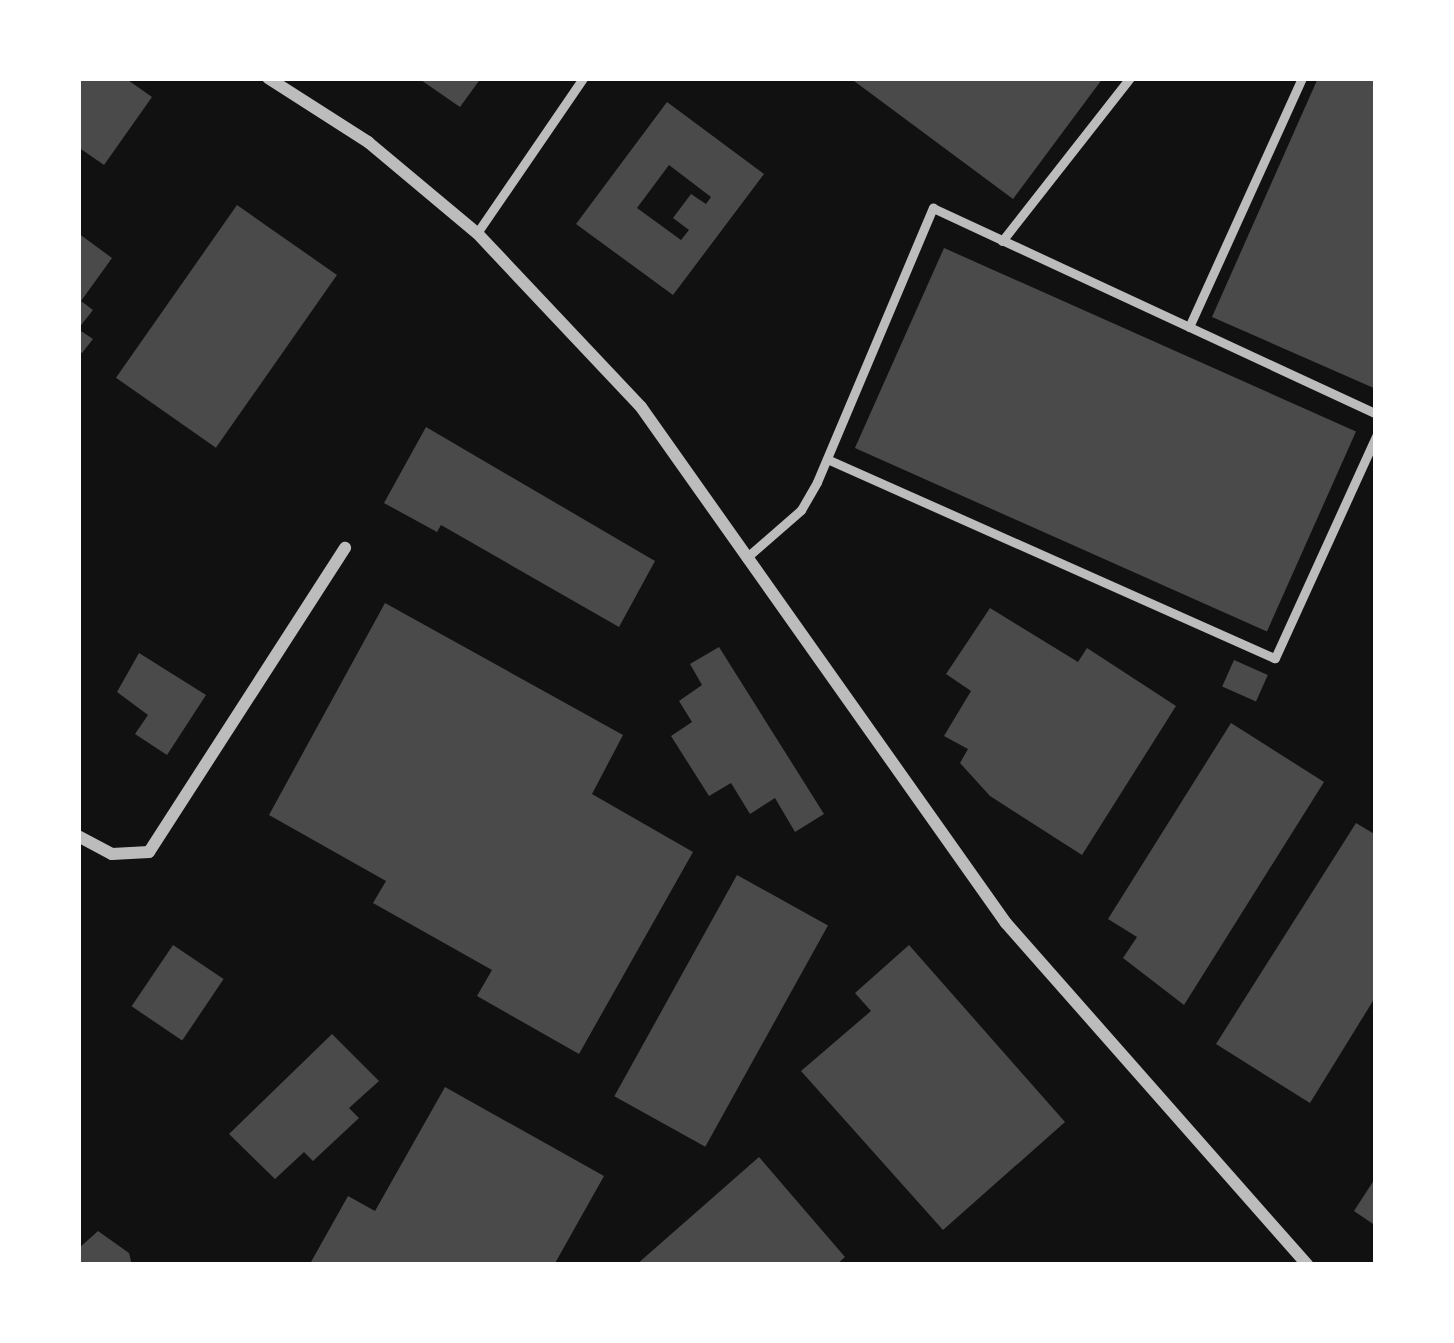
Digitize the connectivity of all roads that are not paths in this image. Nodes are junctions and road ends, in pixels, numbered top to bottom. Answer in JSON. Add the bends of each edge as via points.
{"nodes":[{"id":1,"x":268,"y":78,"type":"edge"},
{"id":2,"x":583,"y":78,"type":"edge"},
{"id":3,"x":1130,"y":78,"type":"edge"},
{"id":4,"x":1302,"y":78,"type":"edge"},
{"id":5,"x":477,"y":233,"type":"junction"},
{"id":6,"x":1002,"y":241,"type":"junction"},
{"id":7,"x":1189,"y":327,"type":"junction"},
{"id":8,"x":1376,"y":414,"type":"edge"},
{"id":9,"x":1376,"y":436,"type":"edge"},
{"id":10,"x":827,"y":460,"type":"junction"},
{"id":11,"x":345,"y":548,"type":"dead end"},
{"id":12,"x":746,"y":558,"type":"junction"},
{"id":13,"x":78,"y":836,"type":"edge"},
{"id":14,"x":1308,"y":1265,"type":"edge"}],
"edges":[{"from":1,"to":5,"type":"street","via":[[368,142]]},
{"from":2,"to":5,"type":"lane"},
{"from":3,"to":6,"type":"lane"},
{"from":4,"to":7,"type":"lane"},
{"from":5,"to":12,"type":"street","via":[[641,407]]},
{"from":6,"to":7,"type":"lane"},
{"from":6,"to":10,"type":"lane","via":[[932,208]]},
{"from":7,"to":8,"type":"lane"},
{"from":9,"to":10,"type":"lane","via":[[1275,658]]},
{"from":10,"to":12,"type":"lane","via":[[801,510]]},
{"from":11,"to":13,"type":"street","via":[[148,852],[112,854]]},
{"from":12,"to":14,"type":"street","via":[[1006,923]]}]}
